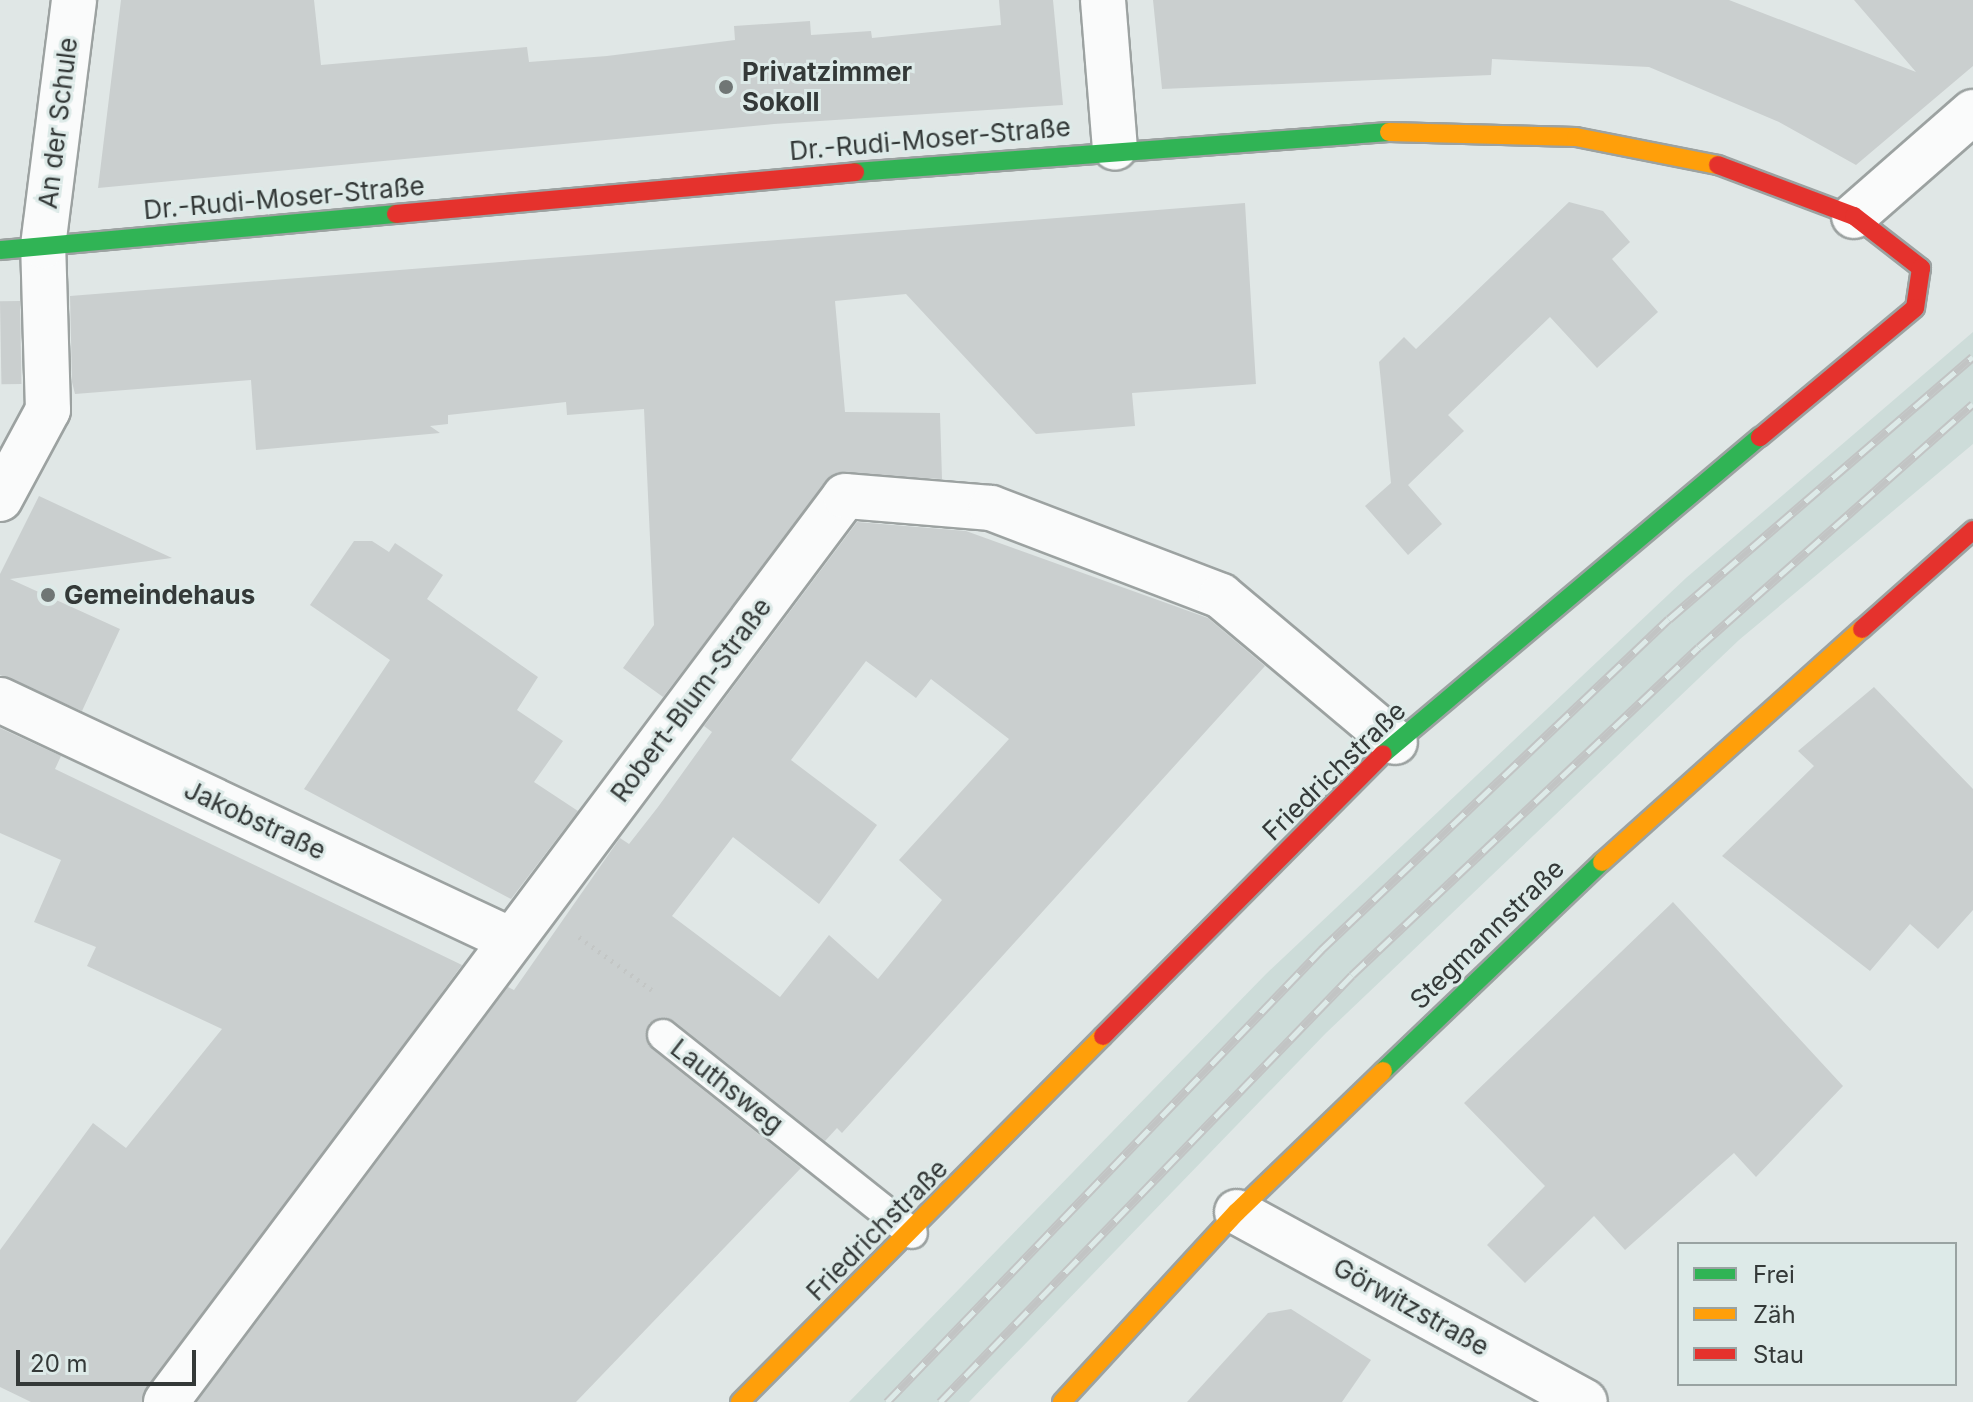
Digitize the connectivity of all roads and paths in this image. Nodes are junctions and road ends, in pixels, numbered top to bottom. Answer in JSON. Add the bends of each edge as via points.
{"nodes":[{"id":1,"x":74,"y":0,"type":"edge"},
{"id":2,"x":1103,"y":0,"type":"edge"},
{"id":3,"x":1973,"y":112,"type":"edge"},
{"id":4,"x":1115,"y":148,"type":"junction"},
{"id":5,"x":1854,"y":216,"type":"junction"},
{"id":6,"x":43,"y":246,"type":"junction"},
{"id":7,"x":0,"y":250,"type":"edge"},
{"id":8,"x":0,"y":499,"type":"edge"},
{"id":9,"x":1973,"y":530,"type":"edge"},
{"id":10,"x":0,"y":700,"type":"edge"},
{"id":11,"x":1395,"y":742,"type":"junction"},
{"id":12,"x":536,"y":906,"type":"junction"},
{"id":13,"x":511,"y":940,"type":"junction"},
{"id":14,"x":663,"y":1035,"type":"joint"},
{"id":15,"x":1237,"y":1212,"type":"junction"},
{"id":16,"x":912,"y":1233,"type":"junction"},
{"id":17,"x":166,"y":1402,"type":"edge"},
{"id":18,"x":740,"y":1402,"type":"edge"},
{"id":19,"x":1062,"y":1402,"type":"edge"},
{"id":20,"x":1585,"y":1402,"type":"edge"}],
"edges":[{"from":1,"to":6,"type":"street","name":"An der Schule"},
{"from":2,"to":4,"type":"street"},
{"from":3,"to":5,"type":"street"},
{"from":4,"to":5,"type":"street","name":"Dr.-Rudi-Moser-Straße","via":[[1389,132],[1576,137],[1702,159]]},
{"from":4,"to":6,"type":"street","name":"Dr.-Rudi-Moser-Straße"},
{"from":5,"to":11,"type":"street","name":"Friedrichstraße","via":[[1921,268],[1915,308]]},
{"from":6,"to":7,"type":"street","name":"Dr.-Rudi-Moser-Straße"},
{"from":6,"to":8,"type":"street","name":"An der Schule","via":[[48,410]]},
{"from":9,"to":15,"type":"street","name":"Stegmannstraße","via":[[1578,883]]},
{"from":10,"to":13,"type":"street","name":"Jakobstraße"},
{"from":11,"to":12,"type":"street","name":"Robert-Blum-Straße","via":[[1221,596],[991,508],[845,496]]},
{"from":11,"to":16,"type":"street","name":"Friedrichstraße"},
{"from":12,"to":13,"type":"street","name":"Robert-Blum-Straße"},
{"from":12,"to":14,"type":"path","name":"Lauthsweg","via":[[665,999],[653,1025]]},
{"from":13,"to":17,"type":"street","name":"Robert-Blum-Straße"},
{"from":14,"to":16,"type":"lane","name":"Lauthsweg"},
{"from":15,"to":19,"type":"street","name":"Stegmannstraße"},
{"from":15,"to":20,"type":"street","name":"Görwitzstraße"},
{"from":16,"to":18,"type":"street","name":"Friedrichstraße"}]}
